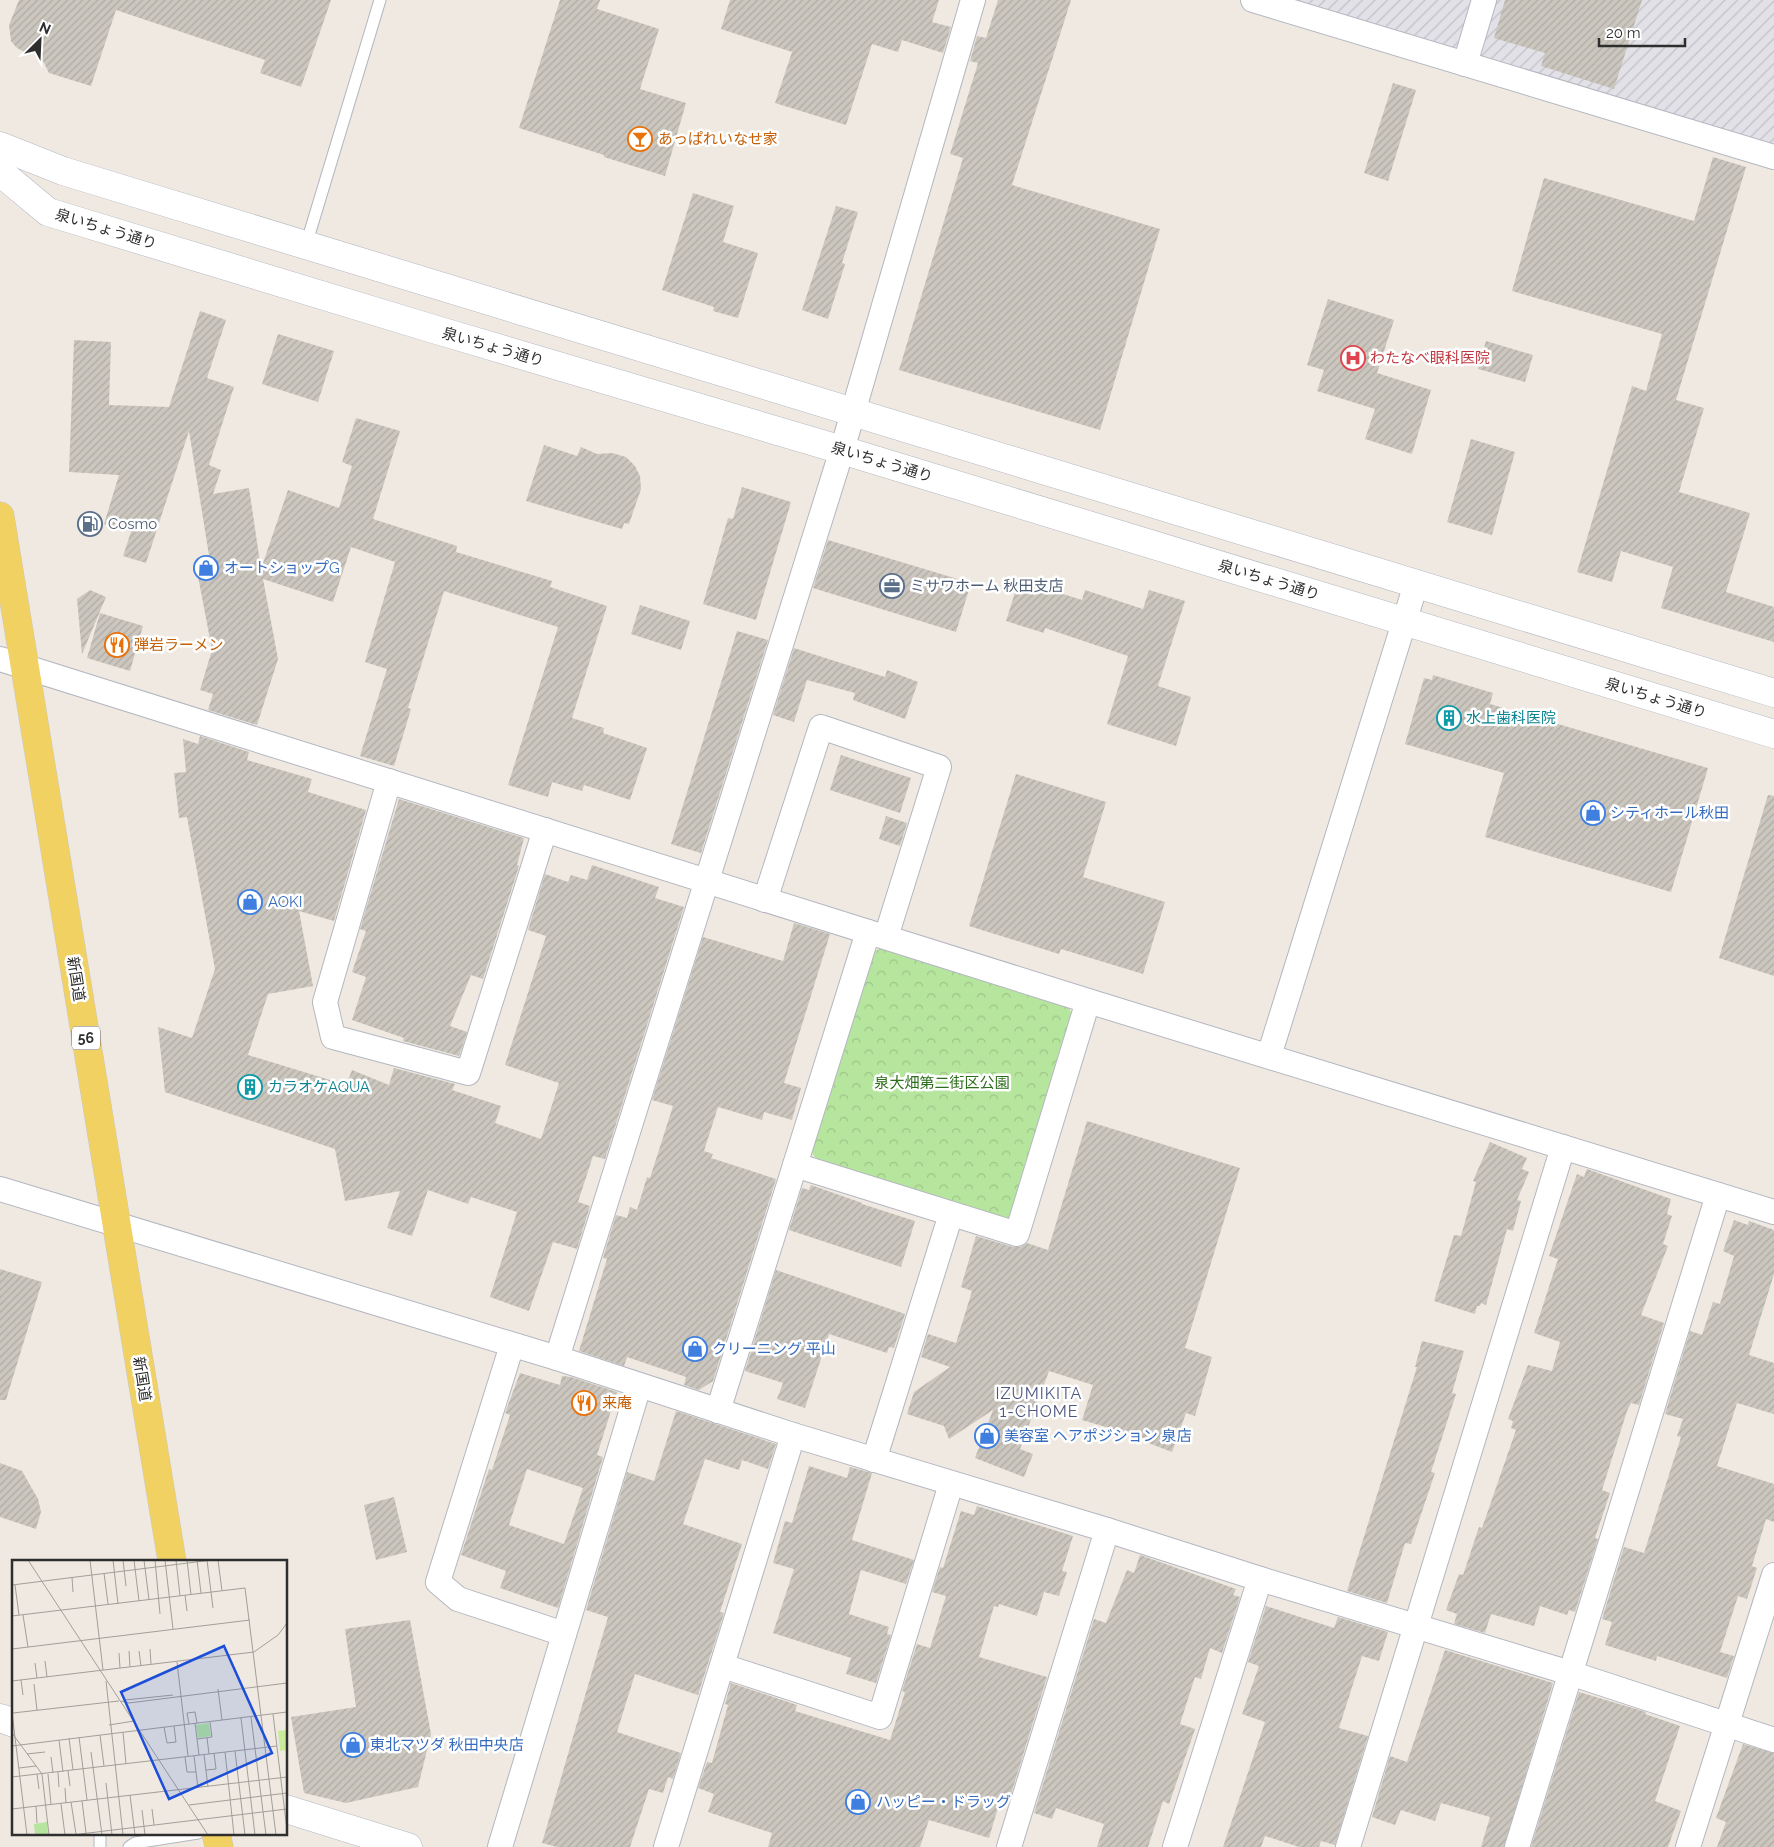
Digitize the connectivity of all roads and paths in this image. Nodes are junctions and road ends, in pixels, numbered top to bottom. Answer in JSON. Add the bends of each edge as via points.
{"nodes":[{"id":1,"x":380,"y":0,"type":"edge"},
{"id":2,"x":973,"y":0,"type":"edge"},
{"id":3,"x":1253,"y":0,"type":"edge"},
{"id":4,"x":1484,"y":0,"type":"edge"},
{"id":5,"x":1465,"y":64,"type":"junction"},
{"id":6,"x":0,"y":146,"type":"edge"},
{"id":7,"x":1774,"y":157,"type":"edge"},
{"id":8,"x":0,"y":172,"type":"edge"},
{"id":9,"x":306,"y":245,"type":"junction"},
{"id":10,"x":852,"y":411,"type":"junction"},
{"id":11,"x":842,"y":450,"type":"junction"},
{"id":12,"x":0,"y":516,"type":"edge"},
{"id":13,"x":1416,"y":584,"type":"junction"},
{"id":14,"x":1404,"y":621,"type":"junction"},
{"id":15,"x":12,"y":663,"type":"edge"},
{"id":16,"x":1774,"y":693,"type":"edge"},
{"id":17,"x":1774,"y":734,"type":"edge"},
{"id":18,"x":389,"y":781,"type":"junction"},
{"id":19,"x":544,"y":830,"type":"junction"},
{"id":20,"x":708,"y":882,"type":"junction"},
{"id":21,"x":766,"y":900,"type":"junction"},
{"id":22,"x":877,"y":935,"type":"junction"},
{"id":23,"x":1088,"y":1001,"type":"junction"},
{"id":24,"x":1269,"y":1056,"type":"junction"},
{"id":25,"x":1562,"y":1147,"type":"junction"},
{"id":26,"x":795,"y":1165,"type":"junction"},
{"id":27,"x":0,"y":1189,"type":"edge"},
{"id":28,"x":1718,"y":1195,"type":"junction"},
{"id":29,"x":1774,"y":1212,"type":"edge"},
{"id":30,"x":951,"y":1214,"type":"junction"},
{"id":31,"x":117,"y":1226,"type":"junction"},
{"id":32,"x":512,"y":1345,"type":"junction"},
{"id":33,"x":557,"y":1358,"type":"junction"},
{"id":34,"x":639,"y":1386,"type":"junction"},
{"id":35,"x":718,"y":1412,"type":"junction"},
{"id":36,"x":793,"y":1435,"type":"junction"},
{"id":37,"x":874,"y":1460,"type":"junction"},
{"id":38,"x":951,"y":1484,"type":"junction"},
{"id":39,"x":1107,"y":1530,"type":"junction"},
{"id":40,"x":172,"y":1560,"type":"edge"},
{"id":41,"x":1774,"y":1575,"type":"edge"},
{"id":42,"x":1260,"y":1579,"type":"junction"},
{"id":43,"x":1416,"y":1626,"type":"junction"},
{"id":44,"x":564,"y":1634,"type":"junction"},
{"id":45,"x":723,"y":1666,"type":"junction"},
{"id":46,"x":1570,"y":1673,"type":"junction"},
{"id":47,"x":0,"y":1718,"type":"edge"},
{"id":48,"x":12,"y":1722,"type":"edge"},
{"id":49,"x":1727,"y":1725,"type":"junction"},
{"id":50,"x":1774,"y":1740,"type":"edge"},
{"id":51,"x":288,"y":1810,"type":"edge"},
{"id":52,"x":100,"y":1834,"type":"edge"},
{"id":53,"x":192,"y":1834,"type":"edge"},
{"id":54,"x":216,"y":1834,"type":"edge"},
{"id":55,"x":100,"y":1847,"type":"edge"},
{"id":56,"x":129,"y":1847,"type":"edge"},
{"id":57,"x":219,"y":1847,"type":"edge"},
{"id":58,"x":408,"y":1847,"type":"edge"},
{"id":59,"x":500,"y":1847,"type":"edge"},
{"id":60,"x":666,"y":1847,"type":"edge"},
{"id":61,"x":1009,"y":1847,"type":"edge"},
{"id":62,"x":1176,"y":1847,"type":"edge"},
{"id":63,"x":1348,"y":1847,"type":"edge"},
{"id":64,"x":1517,"y":1847,"type":"edge"},
{"id":65,"x":1688,"y":1847,"type":"edge"}],
"edges":[{"from":1,"to":9,"type":"lane"},
{"from":2,"to":10,"type":"street"},
{"from":3,"to":5,"type":"street"},
{"from":4,"to":5,"type":"street"},
{"from":5,"to":7,"type":"street"},
{"from":6,"to":9,"type":"main road","via":[[63,172]]},
{"from":8,"to":11,"type":"main road","name":"泉いちょう通り","via":[[48,212]]},
{"from":9,"to":10,"type":"main road"},
{"from":10,"to":11,"type":"street"},
{"from":10,"to":13,"type":"main road"},
{"from":11,"to":14,"type":"main road","name":"泉いちょう通り"},
{"from":11,"to":20,"type":"street"},
{"from":12,"to":15,"type":"main road","name":"新国道","number":"56"},
{"from":13,"to":14,"type":"street"},
{"from":13,"to":16,"type":"main road"},
{"from":14,"to":17,"type":"main road","name":"泉いちょう通り"},
{"from":14,"to":24,"type":"street"},
{"from":15,"to":18,"type":"street"},
{"from":15,"to":31,"type":"main road","name":"新国道","number":"56"},
{"from":18,"to":19,"type":"street"},
{"from":18,"to":19,"type":"street","via":[[325,1002],[333,1037],[468,1073]]},
{"from":19,"to":20,"type":"street"},
{"from":20,"to":21,"type":"street"},
{"from":20,"to":33,"type":"street"},
{"from":21,"to":22,"type":"street"},
{"from":21,"to":22,"type":"street","via":[[822,727],[939,767]]},
{"from":22,"to":23,"type":"street"},
{"from":22,"to":26,"type":"street"},
{"from":23,"to":24,"type":"street"},
{"from":23,"to":30,"type":"street","via":[[1017,1234]]},
{"from":24,"to":25,"type":"street"},
{"from":25,"to":28,"type":"street"},
{"from":25,"to":43,"type":"street"},
{"from":26,"to":30,"type":"street"},
{"from":26,"to":35,"type":"street"},
{"from":27,"to":31,"type":"street"},
{"from":28,"to":29,"type":"street"},
{"from":28,"to":46,"type":"street"},
{"from":30,"to":37,"type":"street"},
{"from":31,"to":32,"type":"street"},
{"from":31,"to":40,"type":"main road","name":"新国道","number":"56"},
{"from":32,"to":33,"type":"street"},
{"from":32,"to":44,"type":"street","via":[[438,1582],[458,1600]]},
{"from":33,"to":34,"type":"street"},
{"from":34,"to":35,"type":"street"},
{"from":34,"to":44,"type":"street"},
{"from":35,"to":36,"type":"street"},
{"from":36,"to":37,"type":"street"},
{"from":36,"to":45,"type":"street"},
{"from":37,"to":38,"type":"street"},
{"from":38,"to":39,"type":"street"},
{"from":38,"to":45,"type":"street","via":[[880,1717]]},
{"from":39,"to":42,"type":"street"},
{"from":39,"to":61,"type":"street"},
{"from":41,"to":49,"type":"street"},
{"from":42,"to":43,"type":"street"},
{"from":42,"to":62,"type":"street"},
{"from":43,"to":46,"type":"street"},
{"from":43,"to":63,"type":"street"},
{"from":44,"to":59,"type":"street"},
{"from":45,"to":60,"type":"street"},
{"from":46,"to":49,"type":"street"},
{"from":46,"to":64,"type":"street"},
{"from":47,"to":48,"type":"main road"},
{"from":49,"to":50,"type":"street"},
{"from":49,"to":65,"type":"street"},
{"from":51,"to":58,"type":"main road"},
{"from":52,"to":55,"type":"lane"},
{"from":53,"to":56,"type":"lane","via":[[135,1843]]},
{"from":54,"to":57,"type":"main road"}]}
